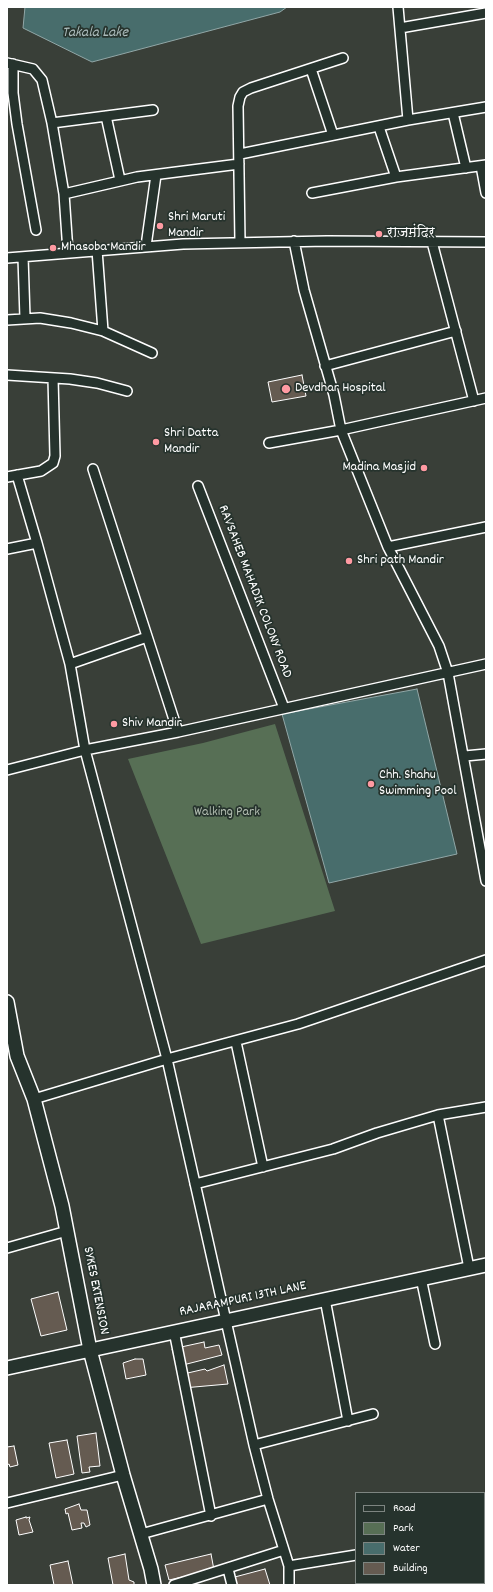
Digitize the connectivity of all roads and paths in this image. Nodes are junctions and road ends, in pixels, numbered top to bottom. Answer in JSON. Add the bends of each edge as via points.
{"nodes":[{"id":1,"x":398,"y":7,"type":"edge"},
{"id":2,"x":486,"y":13,"type":"edge"},
{"id":3,"x":400,"y":28,"type":"junction"},
{"id":4,"x":343,"y":58,"type":"dead end"},
{"id":5,"x":10,"y":64,"type":"edge"},
{"id":6,"x":311,"y":69,"type":"junction"},
{"id":7,"x":486,"y":107,"type":"edge"},
{"id":8,"x":154,"y":110,"type":"dead end"},
{"id":9,"x":453,"y":113,"type":"junction"},
{"id":10,"x":106,"y":116,"type":"junction"},
{"id":11,"x":408,"y":120,"type":"junction"},
{"id":12,"x":52,"y":123,"type":"junction"},
{"id":13,"x":379,"y":127,"type":"junction"},
{"id":14,"x":332,"y":135,"type":"junction"},
{"id":15,"x":240,"y":154,"type":"junction"},
{"id":16,"x":239,"y":164,"type":"junction"},
{"id":17,"x":484,"y":165,"type":"edge"},
{"id":18,"x":466,"y":168,"type":"junction"},
{"id":19,"x":156,"y":175,"type":"junction"},
{"id":20,"x":396,"y":177,"type":"junction"},
{"id":21,"x":120,"y":180,"type":"junction"},
{"id":22,"x":312,"y":193,"type":"dead end"},
{"id":23,"x":486,"y":193,"type":"edge"},
{"id":24,"x":64,"y":194,"type":"junction"},
{"id":25,"x":36,"y":230,"type":"dead end"},
{"id":26,"x":294,"y":241,"type":"junction"},
{"id":27,"x":240,"y":242,"type":"junction"},
{"id":28,"x":432,"y":242,"type":"junction"},
{"id":29,"x":486,"y":242,"type":"edge"},
{"id":30,"x":146,"y":246,"type":"junction"},
{"id":31,"x":97,"y":250,"type":"junction"},
{"id":32,"x":68,"y":252,"type":"junction"},
{"id":33,"x":23,"y":257,"type":"junction"},
{"id":34,"x":7,"y":258,"type":"edge"},
{"id":35,"x":25,"y":318,"type":"junction"},
{"id":36,"x":7,"y":320,"type":"edge"},
{"id":37,"x":103,"y":331,"type":"junction"},
{"id":38,"x":456,"y":331,"type":"junction"},
{"id":39,"x":152,"y":353,"type":"dead end"},
{"id":40,"x":325,"y":366,"type":"junction"},
{"id":41,"x":7,"y":375,"type":"edge"},
{"id":42,"x":53,"y":378,"type":"junction"},
{"id":43,"x":127,"y":390,"type":"dead end"},
{"id":44,"x":486,"y":398,"type":"edge"},
{"id":45,"x":474,"y":401,"type":"junction"},
{"id":46,"x":341,"y":430,"type":"junction"},
{"id":47,"x":269,"y":443,"type":"dead end"},
{"id":48,"x":93,"y":469,"type":"dead end"},
{"id":49,"x":17,"y":475,"type":"junction"},
{"id":50,"x":7,"y":477,"type":"edge"},
{"id":51,"x":198,"y":486,"type":"dead end"},
{"id":52,"x":486,"y":527,"type":"edge"},
{"id":53,"x":36,"y":543,"type":"junction"},
{"id":54,"x":388,"y":547,"type":"junction"},
{"id":55,"x":7,"y":549,"type":"edge"},
{"id":56,"x":147,"y":637,"type":"junction"},
{"id":57,"x":70,"y":664,"type":"junction"},
{"id":58,"x":486,"y":664,"type":"edge"},
{"id":59,"x":448,"y":673,"type":"junction"},
{"id":60,"x":284,"y":708,"type":"junction"},
{"id":61,"x":178,"y":732,"type":"junction"},
{"id":62,"x":85,"y":750,"type":"junction"},
{"id":63,"x":486,"y":754,"type":"edge"},
{"id":64,"x":464,"y":756,"type":"junction"},
{"id":65,"x":7,"y":770,"type":"edge"},
{"id":66,"x":486,"y":880,"type":"edge"},
{"id":67,"x":486,"y":960,"type":"edge"},
{"id":68,"x":7,"y":1002,"type":"edge"},
{"id":69,"x":236,"y":1042,"type":"junction"},
{"id":70,"x":10,"y":1044,"type":"edge"},
{"id":71,"x":167,"y":1059,"type":"junction"},
{"id":72,"x":34,"y":1099,"type":"junction"},
{"id":73,"x":486,"y":1107,"type":"edge"},
{"id":74,"x":438,"y":1115,"type":"junction"},
{"id":75,"x":263,"y":1167,"type":"junction"},
{"id":76,"x":195,"y":1184,"type":"junction"},
{"id":77,"x":67,"y":1231,"type":"junction"},
{"id":78,"x":7,"y":1248,"type":"edge"},
{"id":79,"x":486,"y":1265,"type":"edge"},
{"id":80,"x":469,"y":1268,"type":"junction"},
{"id":81,"x":421,"y":1278,"type":"junction"},
{"id":82,"x":325,"y":1299,"type":"junction"},
{"id":83,"x":226,"y":1320,"type":"junction"},
{"id":84,"x":174,"y":1331,"type":"junction"},
{"id":85,"x":434,"y":1344,"type":"dead end"},
{"id":86,"x":90,"y":1350,"type":"junction"},
{"id":87,"x":7,"y":1368,"type":"edge"},
{"id":88,"x":373,"y":1414,"type":"dead end"},
{"id":89,"x":348,"y":1421,"type":"junction"},
{"id":90,"x":254,"y":1445,"type":"junction"},
{"id":91,"x":123,"y":1475,"type":"junction"},
{"id":92,"x":268,"y":1499,"type":"junction"},
{"id":93,"x":7,"y":1503,"type":"edge"},
{"id":94,"x":211,"y":1516,"type":"junction"},
{"id":95,"x":141,"y":1534,"type":"junction"},
{"id":96,"x":284,"y":1550,"type":"junction"},
{"id":97,"x":355,"y":1554,"type":"edge"},
{"id":98,"x":289,"y":1566,"type":"junction"},
{"id":99,"x":228,"y":1569,"type":"junction"},
{"id":100,"x":154,"y":1585,"type":"edge"},
{"id":101,"x":174,"y":1585,"type":"edge"},
{"id":102,"x":232,"y":1585,"type":"edge"},
{"id":103,"x":289,"y":1585,"type":"edge"}],
"edges":[{"from":1,"to":3,"type":"street"},
{"from":2,"to":3,"type":"street"},
{"from":3,"to":11,"type":"street"},
{"from":4,"to":6,"type":"street"},
{"from":5,"to":12,"type":"street","via":[[27,66],[38,74],[42,80]]},
{"from":5,"to":25,"type":"street","via":[[16,124]]},
{"from":6,"to":14,"type":"street"},
{"from":6,"to":15,"type":"street","via":[[243,92],[238,106]]},
{"from":7,"to":9,"type":"street"},
{"from":8,"to":10,"type":"street"},
{"from":9,"to":11,"type":"street"},
{"from":9,"to":18,"type":"street"},
{"from":10,"to":12,"type":"street"},
{"from":10,"to":21,"type":"street"},
{"from":11,"to":13,"type":"street"},
{"from":12,"to":24,"type":"street"},
{"from":13,"to":14,"type":"street"},
{"from":13,"to":20,"type":"street"},
{"from":14,"to":15,"type":"street"},
{"from":15,"to":16,"type":"street"},
{"from":16,"to":19,"type":"street"},
{"from":16,"to":27,"type":"street"},
{"from":17,"to":18,"type":"street"},
{"from":17,"to":23,"type":"street"},
{"from":18,"to":20,"type":"street"},
{"from":19,"to":21,"type":"street"},
{"from":19,"to":30,"type":"street"},
{"from":20,"to":22,"type":"street"},
{"from":21,"to":24,"type":"street"},
{"from":24,"to":32,"type":"street"},
{"from":26,"to":27,"type":"street"},
{"from":26,"to":28,"type":"street"},
{"from":26,"to":40,"type":"street","via":[[304,290]]},
{"from":27,"to":30,"type":"street"},
{"from":28,"to":29,"type":"street"},
{"from":28,"to":38,"type":"street"},
{"from":30,"to":31,"type":"street"},
{"from":31,"to":32,"type":"street"},
{"from":31,"to":37,"type":"street"},
{"from":32,"to":33,"type":"street"},
{"from":33,"to":34,"type":"street"},
{"from":33,"to":35,"type":"street"},
{"from":35,"to":36,"type":"street"},
{"from":35,"to":37,"type":"street","via":[[71,323]]},
{"from":37,"to":39,"type":"street"},
{"from":38,"to":40,"type":"street"},
{"from":38,"to":45,"type":"street"},
{"from":40,"to":46,"type":"street"},
{"from":41,"to":42,"type":"street"},
{"from":42,"to":43,"type":"street","via":[[97,383]]},
{"from":42,"to":49,"type":"street","via":[[53,464],[41,471]]},
{"from":44,"to":45,"type":"street"},
{"from":45,"to":46,"type":"street"},
{"from":46,"to":47,"type":"street"},
{"from":46,"to":54,"type":"street"},
{"from":48,"to":56,"type":"street"},
{"from":49,"to":50,"type":"street"},
{"from":49,"to":53,"type":"street"},
{"from":51,"to":60,"type":"street","name":"RAVSAHEB MAHADIK COLONY ROAD"},
{"from":52,"to":54,"type":"street"},
{"from":53,"to":55,"type":"street"},
{"from":53,"to":57,"type":"street"},
{"from":54,"to":59,"type":"street","via":[[439,646]]},
{"from":56,"to":57,"type":"street"},
{"from":56,"to":61,"type":"street"},
{"from":57,"to":62,"type":"street"},
{"from":58,"to":59,"type":"street"},
{"from":59,"to":60,"type":"street"},
{"from":59,"to":64,"type":"street"},
{"from":60,"to":61,"type":"street"},
{"from":61,"to":62,"type":"street"},
{"from":62,"to":65,"type":"street"},
{"from":62,"to":71,"type":"street"},
{"from":63,"to":64,"type":"street"},
{"from":64,"to":66,"type":"street"},
{"from":67,"to":69,"type":"street","via":[[367,1002]]},
{"from":68,"to":70,"type":"street","name":"SYKES EXTENSION"},
{"from":69,"to":71,"type":"street"},
{"from":69,"to":75,"type":"street"},
{"from":70,"to":72,"type":"street","name":"SYKES EXTENSION"},
{"from":71,"to":72,"type":"street"},
{"from":71,"to":76,"type":"street"},
{"from":72,"to":77,"type":"street","name":"SYKES EXTENSION"},
{"from":73,"to":74,"type":"street"},
{"from":74,"to":75,"type":"street","via":[[333,1149]]},
{"from":74,"to":80,"type":"street"},
{"from":75,"to":76,"type":"street"},
{"from":76,"to":83,"type":"street"},
{"from":77,"to":78,"type":"street"},
{"from":77,"to":86,"type":"street","name":"SYKES EXTENSION"},
{"from":79,"to":80,"type":"street","name":"RAJARAMPURI 13TH LANE"},
{"from":80,"to":81,"type":"street","name":"RAJARAMPURI 13TH LANE"},
{"from":81,"to":82,"type":"street","name":"RAJARAMPURI 13TH LANE"},
{"from":81,"to":85,"type":"street"},
{"from":82,"to":83,"type":"street","name":"RAJARAMPURI 13TH LANE"},
{"from":82,"to":89,"type":"street"},
{"from":83,"to":84,"type":"street","name":"RAJARAMPURI 13TH LANE"},
{"from":83,"to":90,"type":"street"},
{"from":84,"to":86,"type":"street","name":"RAJARAMPURI 13TH LANE"},
{"from":84,"to":94,"type":"street"},
{"from":86,"to":87,"type":"street","name":"RAJARAMPURI 13TH LANE"},
{"from":86,"to":91,"type":"street","name":"SYKES EXTENSION"},
{"from":88,"to":89,"type":"street"},
{"from":89,"to":90,"type":"street"},
{"from":90,"to":92,"type":"street"},
{"from":91,"to":93,"type":"street"},
{"from":91,"to":95,"type":"street","name":"SYKES EXTENSION"},
{"from":92,"to":94,"type":"street"},
{"from":92,"to":96,"type":"street"},
{"from":94,"to":95,"type":"street"},
{"from":95,"to":100,"type":"street","name":"SYKES EXTENSION"},
{"from":96,"to":98,"type":"street"},
{"from":96,"to":99,"type":"street"},
{"from":97,"to":98,"type":"street"},
{"from":98,"to":103,"type":"street"},
{"from":99,"to":101,"type":"street"},
{"from":99,"to":102,"type":"street"}]}
